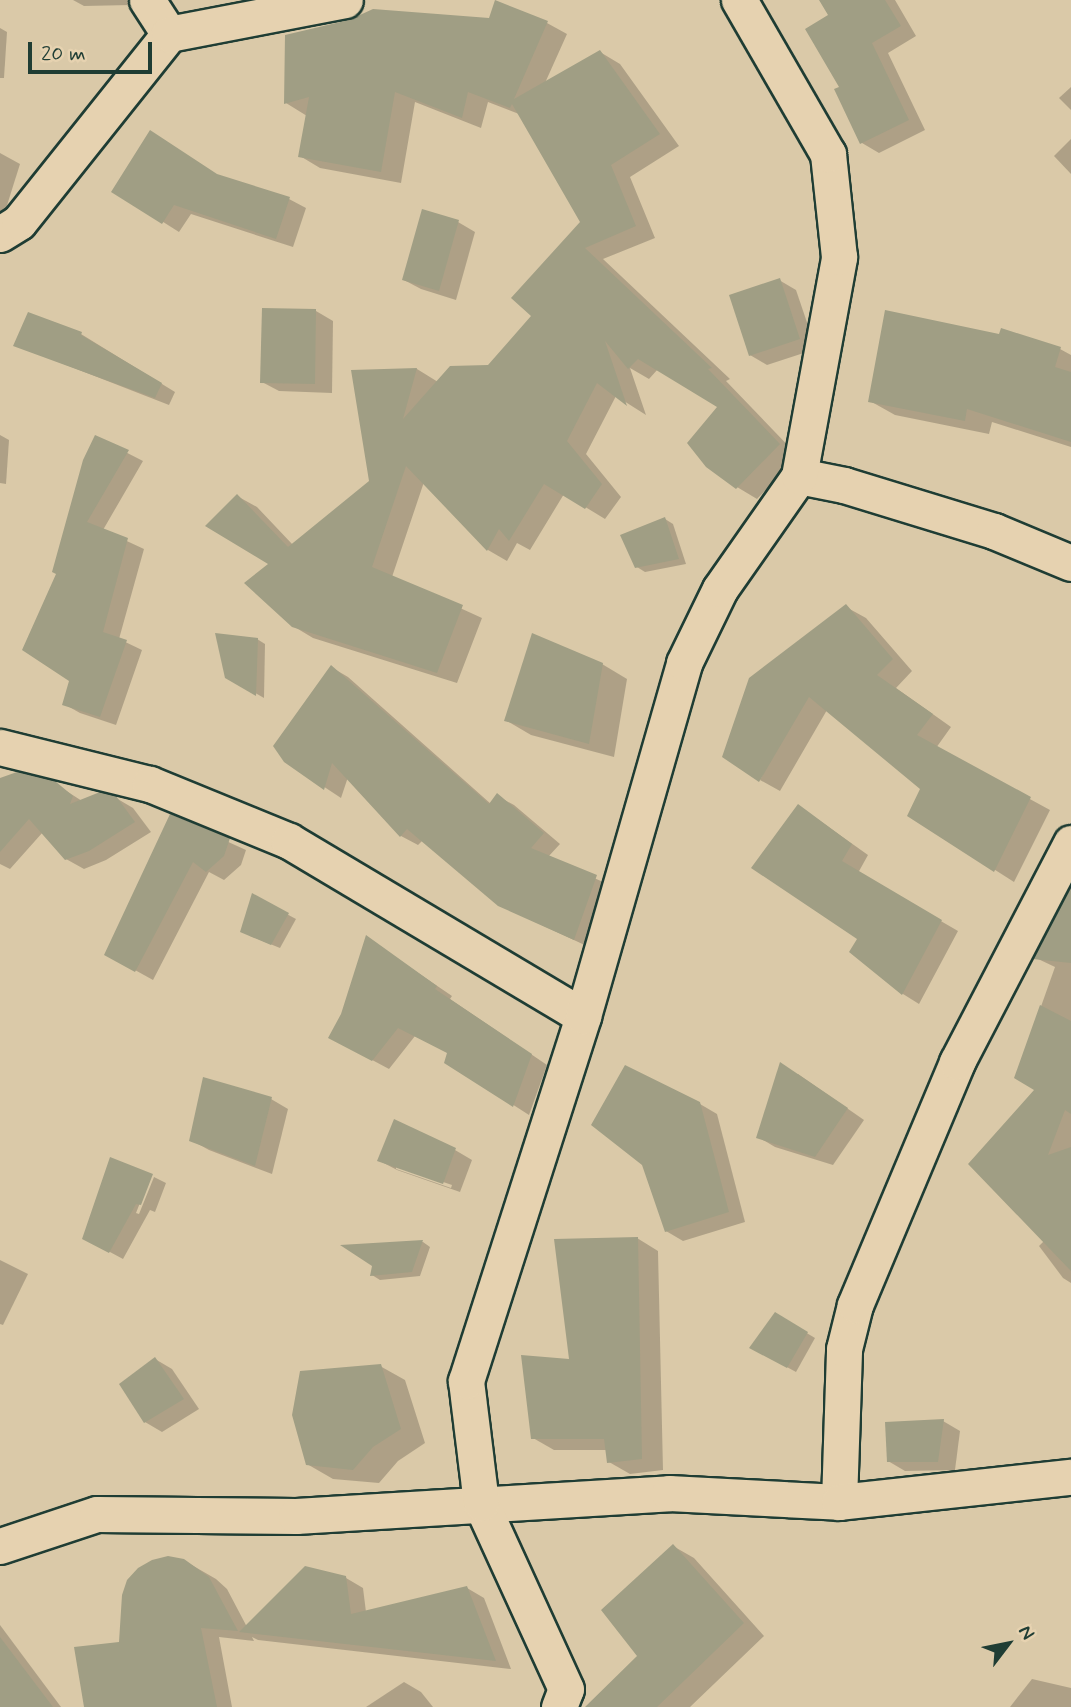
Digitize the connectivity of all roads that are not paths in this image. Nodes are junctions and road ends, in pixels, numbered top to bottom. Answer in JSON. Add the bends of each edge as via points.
{"nodes":[{"id":1,"x":148,"y":0,"type":"edge"},
{"id":2,"x":345,"y":0,"type":"edge"},
{"id":3,"x":738,"y":0,"type":"edge"},
{"id":4,"x":169,"y":34,"type":"junction"},
{"id":5,"x":0,"y":234,"type":"edge"},
{"id":6,"x":799,"y":476,"type":"junction"},
{"id":7,"x":1071,"y":563,"type":"edge"},
{"id":8,"x":0,"y":747,"type":"edge"},
{"id":9,"x":1071,"y":843,"type":"edge"},
{"id":10,"x":583,"y":1016,"type":"junction"},
{"id":11,"x":1071,"y":1477,"type":"edge"},
{"id":12,"x":839,"y":1502,"type":"junction"},
{"id":13,"x":481,"y":1503,"type":"junction"},
{"id":14,"x":0,"y":1546,"type":"edge"},
{"id":15,"x":559,"y":1707,"type":"edge"}],
"edges":[{"from":1,"to":4,"type":"street"},
{"from":2,"to":4,"type":"street"},
{"from":3,"to":6,"type":"street","via":[[828,154],[839,257]]},
{"from":4,"to":5,"type":"street","via":[[19,222]]},
{"from":6,"to":7,"type":"street","via":[[844,485],[994,531]]},
{"from":6,"to":10,"type":"street","via":[[720,589],[684,663]]},
{"from":8,"to":10,"type":"street","via":[[150,785],[289,841]]},
{"from":9,"to":12,"type":"street","via":[[957,1062],[855,1305],[844,1349]]},
{"from":10,"to":13,"type":"street","via":[[466,1381]]},
{"from":11,"to":12,"type":"street"},
{"from":12,"to":13,"type":"street","via":[[669,1493]]},
{"from":13,"to":14,"type":"street","via":[[296,1516],[97,1514]]},
{"from":13,"to":15,"type":"street","via":[[566,1689]]}]}
